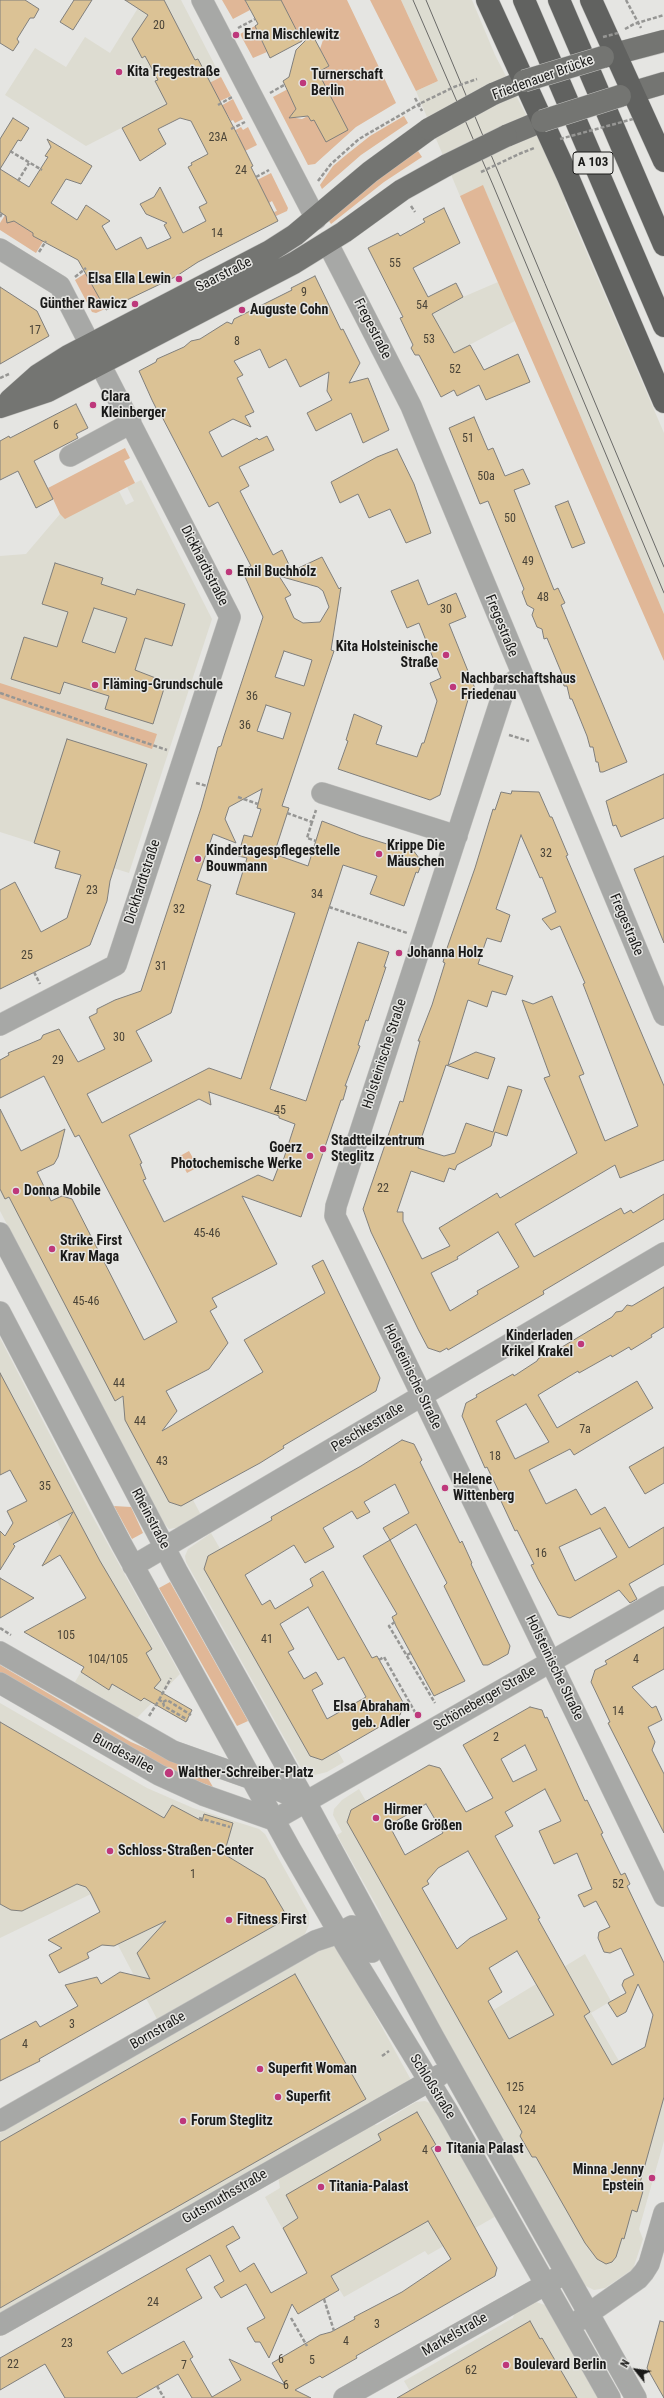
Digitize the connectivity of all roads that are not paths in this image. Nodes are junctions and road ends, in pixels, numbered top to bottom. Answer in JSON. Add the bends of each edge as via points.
{"nodes":[{"id":1,"x":202,"y":0,"type":"edge"},
{"id":2,"x":487,"y":0,"type":"edge"},
{"id":3,"x":524,"y":0,"type":"edge"},
{"id":4,"x":559,"y":0,"type":"edge"},
{"id":5,"x":591,"y":0,"type":"edge"},
{"id":6,"x":664,"y":41,"type":"edge"},
{"id":7,"x":612,"y":48,"type":"junction"},
{"id":8,"x":524,"y":81,"type":"junction"},
{"id":9,"x":664,"y":83,"type":"edge"},
{"id":10,"x":626,"y":94,"type":"junction"},
{"id":11,"x":426,"y":121,"type":"joint"},
{"id":12,"x":542,"y":121,"type":"junction"},
{"id":13,"x":664,"y":161,"type":"edge"},
{"id":14,"x":316,"y":219,"type":"junction"},
{"id":15,"x":327,"y":242,"type":"junction"},
{"id":16,"x":664,"y":245,"type":"edge"},
{"id":17,"x":0,"y":249,"type":"edge"},
{"id":18,"x":664,"y":326,"type":"edge"},
{"id":19,"x":90,"y":344,"type":"junction"},
{"id":20,"x":101,"y":364,"type":"junction"},
{"id":21,"x":664,"y":402,"type":"edge"},
{"id":22,"x":3,"y":405,"type":"edge"},
{"id":23,"x":131,"y":423,"type":"junction"},
{"id":24,"x":70,"y":456,"type":"dead end"},
{"id":25,"x":522,"y":676,"type":"junction"},
{"id":26,"x":322,"y":793,"type":"road end"},
{"id":27,"x":457,"y":836,"type":"junction"},
{"id":28,"x":664,"y":1015,"type":"edge"},
{"id":29,"x":0,"y":1025,"type":"edge"},
{"id":30,"x":0,"y":1233,"type":"edge"},
{"id":31,"x":664,"y":1253,"type":"edge"},
{"id":32,"x":0,"y":1312,"type":"edge"},
{"id":33,"x":422,"y":1397,"type":"junction"},
{"id":34,"x":165,"y":1548,"type":"junction"},
{"id":35,"x":134,"y":1566,"type":"junction"},
{"id":36,"x":664,"y":1597,"type":"edge"},
{"id":37,"x":0,"y":1652,"type":"edge"},
{"id":38,"x":551,"y":1662,"type":"junction"},
{"id":39,"x":0,"y":1683,"type":"edge"},
{"id":40,"x":252,"y":1779,"type":"junction"},
{"id":41,"x":306,"y":1802,"type":"junction"},
{"id":42,"x":274,"y":1820,"type":"junction"},
{"id":43,"x":664,"y":1896,"type":"edge"},
{"id":44,"x":318,"y":1897,"type":"junction"},
{"id":45,"x":339,"y":1933,"type":"junction"},
{"id":46,"x":315,"y":1941,"type":"junction"},
{"id":47,"x":402,"y":1980,"type":"junction"},
{"id":48,"x":451,"y":2069,"type":"junction"},
{"id":49,"x":429,"y":2081,"type":"junction"},
{"id":50,"x":0,"y":2121,"type":"edge"},
{"id":51,"x":664,"y":2213,"type":"edge"},
{"id":52,"x":566,"y":2273,"type":"junction"},
{"id":53,"x":545,"y":2284,"type":"junction"},
{"id":54,"x":589,"y":2314,"type":"junction"},
{"id":55,"x":0,"y":2325,"type":"edge"},
{"id":56,"x":569,"y":2326,"type":"junction"},
{"id":57,"x":344,"y":2398,"type":"edge"},
{"id":58,"x":610,"y":2398,"type":"edge"},
{"id":59,"x":636,"y":2398,"type":"edge"}],
"edges":[{"from":1,"to":14,"type":"street"},
{"from":2,"to":8,"type":"highway"},
{"from":3,"to":18,"type":"highway","number":"A 103"},
{"from":4,"to":16,"type":"highway","number":"A 103"},
{"from":5,"to":7,"type":"highway"},
{"from":6,"to":7,"type":"main road","name":"Friedenauer Brücke"},
{"from":7,"to":8,"type":"main road","name":"Friedenauer Brücke","bridge":true},
{"from":7,"to":10,"type":"highway"},
{"from":8,"to":11,"type":"main road","name":"Friedenauer Brücke","bridge":true},
{"from":8,"to":12,"type":"highway"},
{"from":9,"to":10,"type":"main road"},
{"from":10,"to":12,"type":"main road","bridge":true},
{"from":10,"to":13,"type":"highway"},
{"from":11,"to":14,"type":"main road","name":"Saarstraße"},
{"from":12,"to":15,"type":"main road","name":"Saarstraße","bridge":true,"via":[[447,165],[402,190]]},
{"from":12,"to":21,"type":"highway","via":[[558,146]]},
{"from":14,"to":19,"type":"main road","name":"Saarstraße","via":[[270,251]]},
{"from":15,"to":20,"type":"main road","name":"Saarstraße","via":[[294,263]]},
{"from":15,"to":25,"type":"street","name":"Fregestraße","via":[[405,393]]},
{"from":17,"to":19,"type":"street","name":"Dickhardtstraße","via":[[60,286]]},
{"from":19,"to":20,"type":"street","name":"Dickhardtstraße"},
{"from":19,"to":22,"type":"main road","name":"Saarstraße","via":[[38,375]]},
{"from":20,"to":22,"type":"main road","name":"Saarstraße","via":[[48,391]]},
{"from":20,"to":23,"type":"street","name":"Dickhardtstraße"},
{"from":23,"to":24,"type":"street"},
{"from":23,"to":29,"type":"street","name":"Dickhardtstraße","via":[[230,617],[116,965]]},
{"from":25,"to":27,"type":"street","name":"Holsteinische Straße","via":[[505,687]]},
{"from":25,"to":28,"type":"street","name":"Fregestraße"},
{"from":26,"to":27,"type":"street"},
{"from":27,"to":33,"type":"street","name":"Holsteinische Straße","via":[[335,1213],[336,1220]]},
{"from":30,"to":34,"type":"street","name":"Rheinstraße"},
{"from":31,"to":33,"type":"street","name":"Peschkestraße"},
{"from":32,"to":35,"type":"street"},
{"from":33,"to":34,"type":"street","name":"Peschkestraße"},
{"from":33,"to":38,"type":"street","name":"Holsteinische Straße"},
{"from":34,"to":35,"type":"street","name":"Peschkestraße"},
{"from":34,"to":41,"type":"street","name":"Rheinstraße"},
{"from":35,"to":40,"type":"street"},
{"from":36,"to":38,"type":"street","name":"Schöneberger Straße"},
{"from":37,"to":40,"type":"street","name":"Bundesallee","via":[[152,1741]]},
{"from":38,"to":41,"type":"street","name":"Schöneberger Straße"},
{"from":38,"to":43,"type":"street","name":"Holsteinische Straße"},
{"from":39,"to":42,"type":"street","name":"Bundesallee","via":[[159,1775],[203,1795]]},
{"from":40,"to":41,"type":"street"},
{"from":40,"to":42,"type":"street","name":"Schloßstraße"},
{"from":41,"to":42,"type":"street"},
{"from":41,"to":47,"type":"street","name":"Schloßstraße"},
{"from":42,"to":44,"type":"street","name":"Schloßstraße"},
{"from":44,"to":45,"type":"street","name":"Schloßstraße"},
{"from":44,"to":46,"type":"street"},
{"from":45,"to":46,"type":"street","name":"Bornstraße"},
{"from":45,"to":47,"type":"street","name":"Bornstraße","via":[[352,1926],[357,1927],[380,1966]]},
{"from":45,"to":49,"type":"street","name":"Schloßstraße"},
{"from":46,"to":50,"type":"street","name":"Bornstraße"},
{"from":47,"to":48,"type":"street","name":"Schloßstraße"},
{"from":48,"to":49,"type":"street","name":"Gutsmuthsstraße"},
{"from":48,"to":52,"type":"street","name":"Schloßstraße"},
{"from":49,"to":53,"type":"street","name":"Schloßstraße"},
{"from":49,"to":55,"type":"street","name":"Gutsmuthsstraße"},
{"from":51,"to":54,"type":"street","via":[[649,2264],[644,2272]]},
{"from":52,"to":53,"type":"street","name":"Markelstraße"},
{"from":52,"to":54,"type":"street","name":"Schloßstraße"},
{"from":53,"to":56,"type":"street","name":"Schloßstraße"},
{"from":53,"to":57,"type":"street","name":"Markelstraße"},
{"from":54,"to":56,"type":"street"},
{"from":54,"to":59,"type":"street","name":"Schloßstraße"},
{"from":56,"to":58,"type":"street","name":"Schloßstraße"}]}
